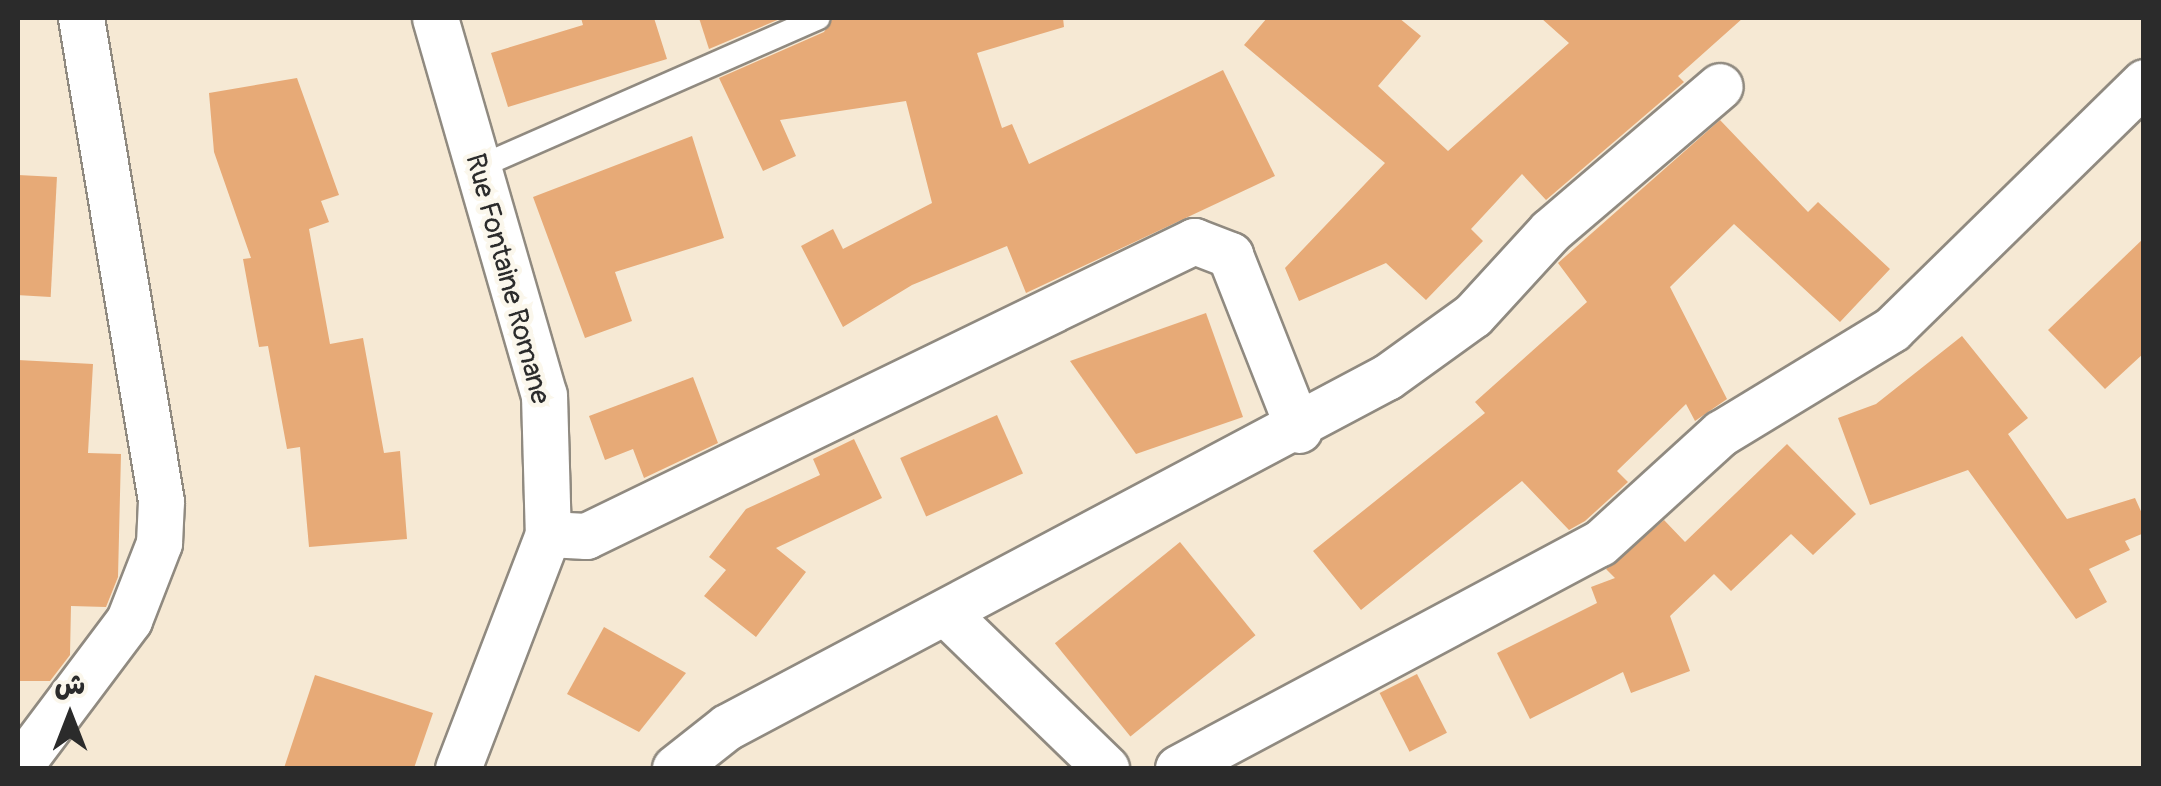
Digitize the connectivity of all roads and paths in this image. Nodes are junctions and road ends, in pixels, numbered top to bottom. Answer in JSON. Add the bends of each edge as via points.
{"nodes":[{"id":1,"x":82,"y":18,"type":"edge"},
{"id":2,"x":438,"y":18,"type":"edge"},
{"id":3,"x":818,"y":18,"type":"edge"},
{"id":4,"x":2144,"y":82,"type":"edge"},
{"id":5,"x":1720,"y":86,"type":"dead end"},
{"id":6,"x":477,"y":168,"type":"junction"},
{"id":7,"x":1299,"y":430,"type":"junction"},
{"id":8,"x":548,"y":534,"type":"junction"},
{"id":9,"x":946,"y":613,"type":"junction"},
{"id":10,"x":18,"y":768,"type":"edge"},
{"id":11,"x":458,"y":768,"type":"edge"},
{"id":12,"x":676,"y":768,"type":"edge"},
{"id":13,"x":1106,"y":768,"type":"edge"},
{"id":14,"x":1178,"y":768,"type":"edge"}],
"edges":[{"from":1,"to":10,"type":"street","via":[[160,501],[160,542],[129,620]]},
{"from":2,"to":6,"type":"street","name":"Rue Fontaine Romane"},
{"from":3,"to":6,"type":"lane"},
{"from":4,"to":14,"type":"street","via":[[1892,329],[1722,434],[1600,542]]},
{"from":5,"to":7,"type":"street","via":[[1550,231],[1473,315]]},
{"from":6,"to":8,"type":"street","name":"Rue Fontaine Romane","via":[[544,395]]},
{"from":7,"to":8,"type":"street","via":[[1230,255],[1194,241],[586,536]]},
{"from":7,"to":9,"type":"street"},
{"from":8,"to":11,"type":"street","name":"Rue Fontaine Romane"},
{"from":9,"to":12,"type":"street","via":[[727,727]]},
{"from":9,"to":13,"type":"street"}]}
